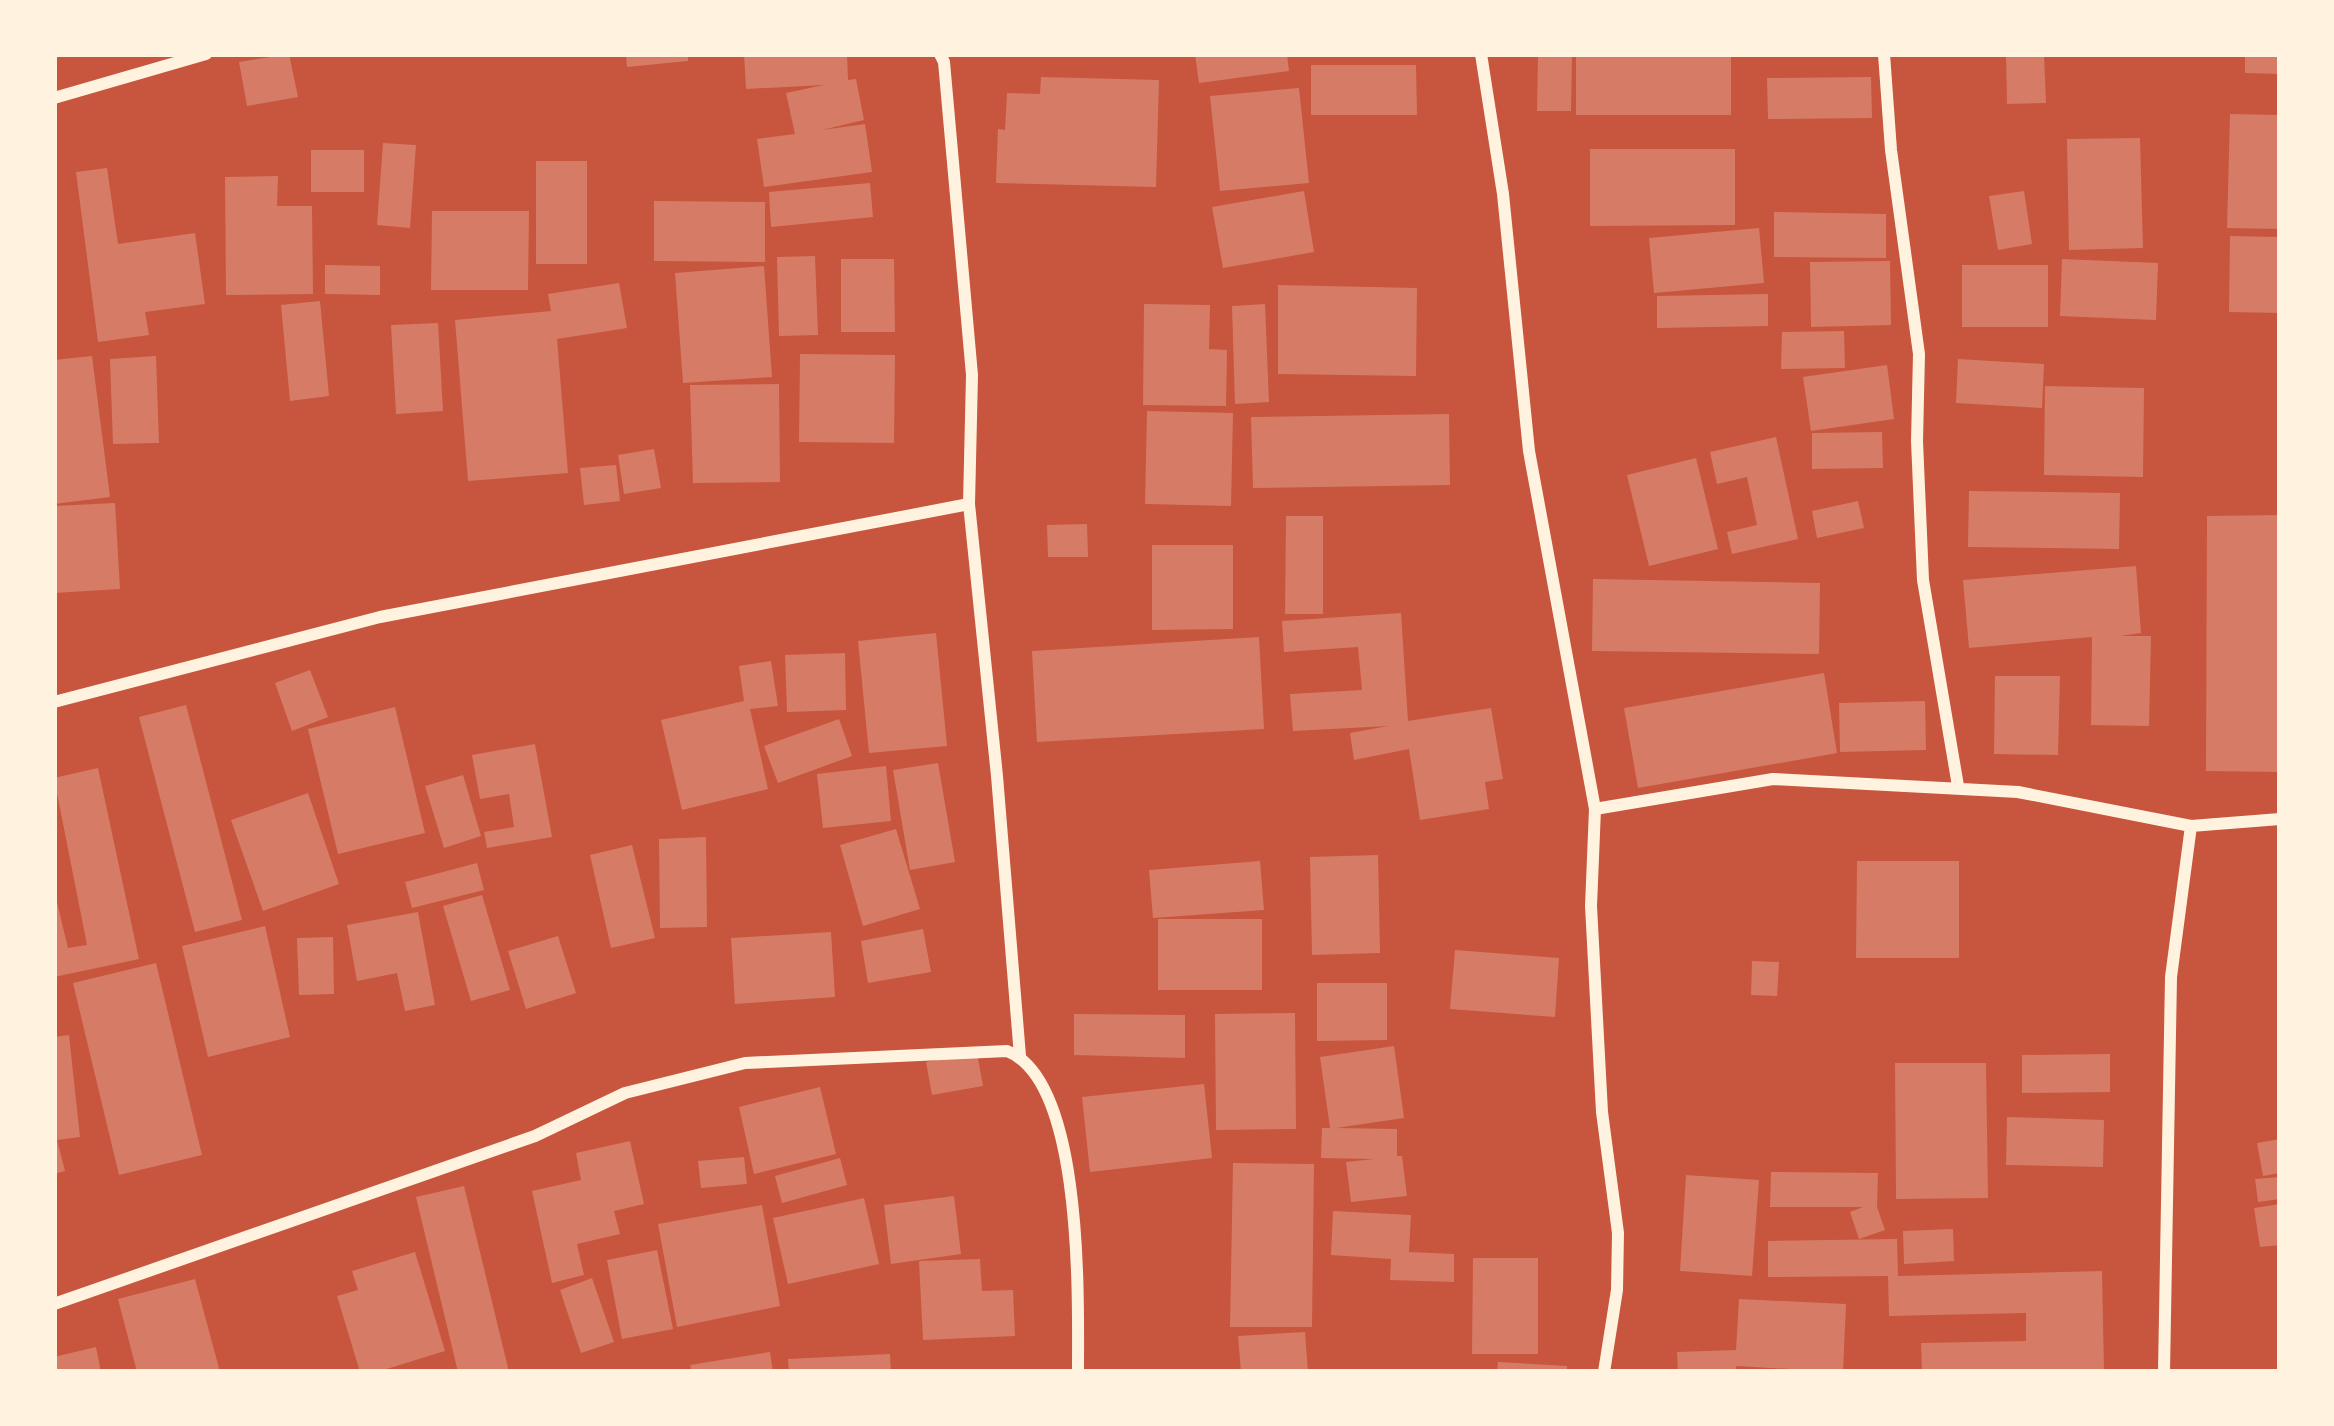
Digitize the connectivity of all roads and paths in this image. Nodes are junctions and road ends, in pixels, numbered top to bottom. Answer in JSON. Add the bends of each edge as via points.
{"nodes":[{"id":1,"x":206,"y":54,"type":"edge"},
{"id":2,"x":940,"y":54,"type":"edge"},
{"id":3,"x":1481,"y":54,"type":"edge"},
{"id":4,"x":1884,"y":54,"type":"edge"},
{"id":5,"x":54,"y":98,"type":"edge"},
{"id":6,"x":969,"y":504,"type":"junction"},
{"id":7,"x":54,"y":702,"type":"edge"},
{"id":8,"x":1958,"y":786,"type":"junction"},
{"id":9,"x":1594,"y":809,"type":"junction"},
{"id":10,"x":2280,"y":819,"type":"edge"},
{"id":11,"x":2191,"y":826,"type":"junction"},
{"id":12,"x":1020,"y":1056,"type":"junction"},
{"id":13,"x":54,"y":1304,"type":"edge"},
{"id":14,"x":1078,"y":1372,"type":"edge"},
{"id":15,"x":1604,"y":1372,"type":"edge"},
{"id":16,"x":2164,"y":1372,"type":"edge"}],
"edges":[{"from":1,"to":5,"type":"street"},
{"from":2,"to":6,"type":"street","via":[[972,375]]},
{"from":3,"to":9,"type":"street","via":[[1529,451]]},
{"from":4,"to":8,"type":"street","via":[[1919,354],[1923,580]]},
{"from":6,"to":7,"type":"street","via":[[380,617]]},
{"from":6,"to":12,"type":"street"},
{"from":8,"to":9,"type":"street","via":[[1773,779]]},
{"from":8,"to":11,"type":"street"},
{"from":9,"to":15,"type":"street","via":[[1602,1112],[1618,1233]]},
{"from":10,"to":11,"type":"street"},
{"from":11,"to":16,"type":"street","via":[[2170,977]]},
{"from":12,"to":13,"type":"street","via":[[972,1049],[746,1063],[645,1088],[535,1136]]},
{"from":12,"to":14,"type":"street","via":[[1047,1093],[1066,1158]]}]}
